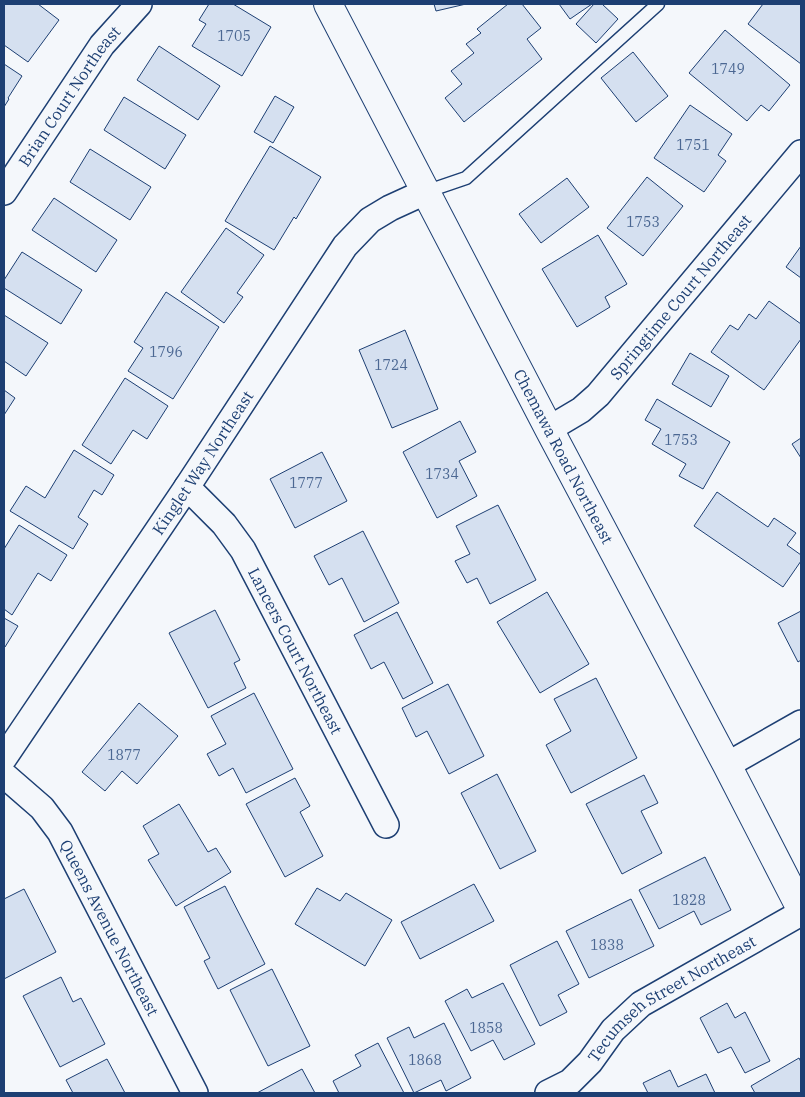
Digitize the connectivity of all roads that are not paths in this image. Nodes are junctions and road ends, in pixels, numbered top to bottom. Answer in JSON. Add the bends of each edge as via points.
{"nodes":[{"id":1,"x":138,"y":4,"type":"edge"},
{"id":2,"x":328,"y":4,"type":"edge"},
{"id":3,"x":658,"y":4,"type":"edge"},
{"id":4,"x":801,"y":153,"type":"edge"},
{"id":5,"x":4,"y":192,"type":"edge"},
{"id":6,"x":425,"y":192,"type":"junction"},
{"id":7,"x":549,"y":429,"type":"junction"},
{"id":8,"x":187,"y":487,"type":"junction"},
{"id":9,"x":801,"y":723,"type":"edge"},
{"id":10,"x":4,"y":758,"type":"edge"},
{"id":11,"x":727,"y":765,"type":"junction"},
{"id":12,"x":4,"y":776,"type":"edge"},
{"id":13,"x":386,"y":825,"type":"dead end"},
{"id":14,"x":801,"y":909,"type":"edge"},
{"id":15,"x":801,"y":913,"type":"edge"},
{"id":16,"x":195,"y":1093,"type":"edge"},
{"id":17,"x":548,"y":1093,"type":"edge"}],
"edges":[{"from":1,"to":5,"type":"street","name":"Brian Court Northeast","via":[[102,45]]},
{"from":2,"to":6,"type":"main road","name":"Chemawa Road Northeast"},
{"from":3,"to":6,"type":"lane","via":[[466,178]]},
{"from":4,"to":7,"type":"street","name":"Springtime Court Northeast","via":[[598,395],[581,410]]},
{"from":6,"to":7,"type":"main road","name":"Chemawa Road Northeast"},
{"from":6,"to":8,"type":"street","name":"Kinglet Way Northeast","via":[[370,220],[345,246]]},
{"from":7,"to":11,"type":"main road","name":"Chemawa Road Northeast"},
{"from":8,"to":10,"type":"street","name":"Kinglet Way Northeast"},
{"from":8,"to":13,"type":"street","name":"Lancers Court Northeast","via":[[224,524],[243,550]]},
{"from":9,"to":11,"type":"street"},
{"from":11,"to":14,"type":"main road","name":"Chemawa Road Northeast"},
{"from":12,"to":16,"type":"street","name":"Queens Avenue Northeast","via":[[42,808],[60,832]]},
{"from":15,"to":17,"type":"street","name":"Tecumseh Street Northeast","via":[[641,1004],[613,1030],[590,1062],[570,1082]]}]}
